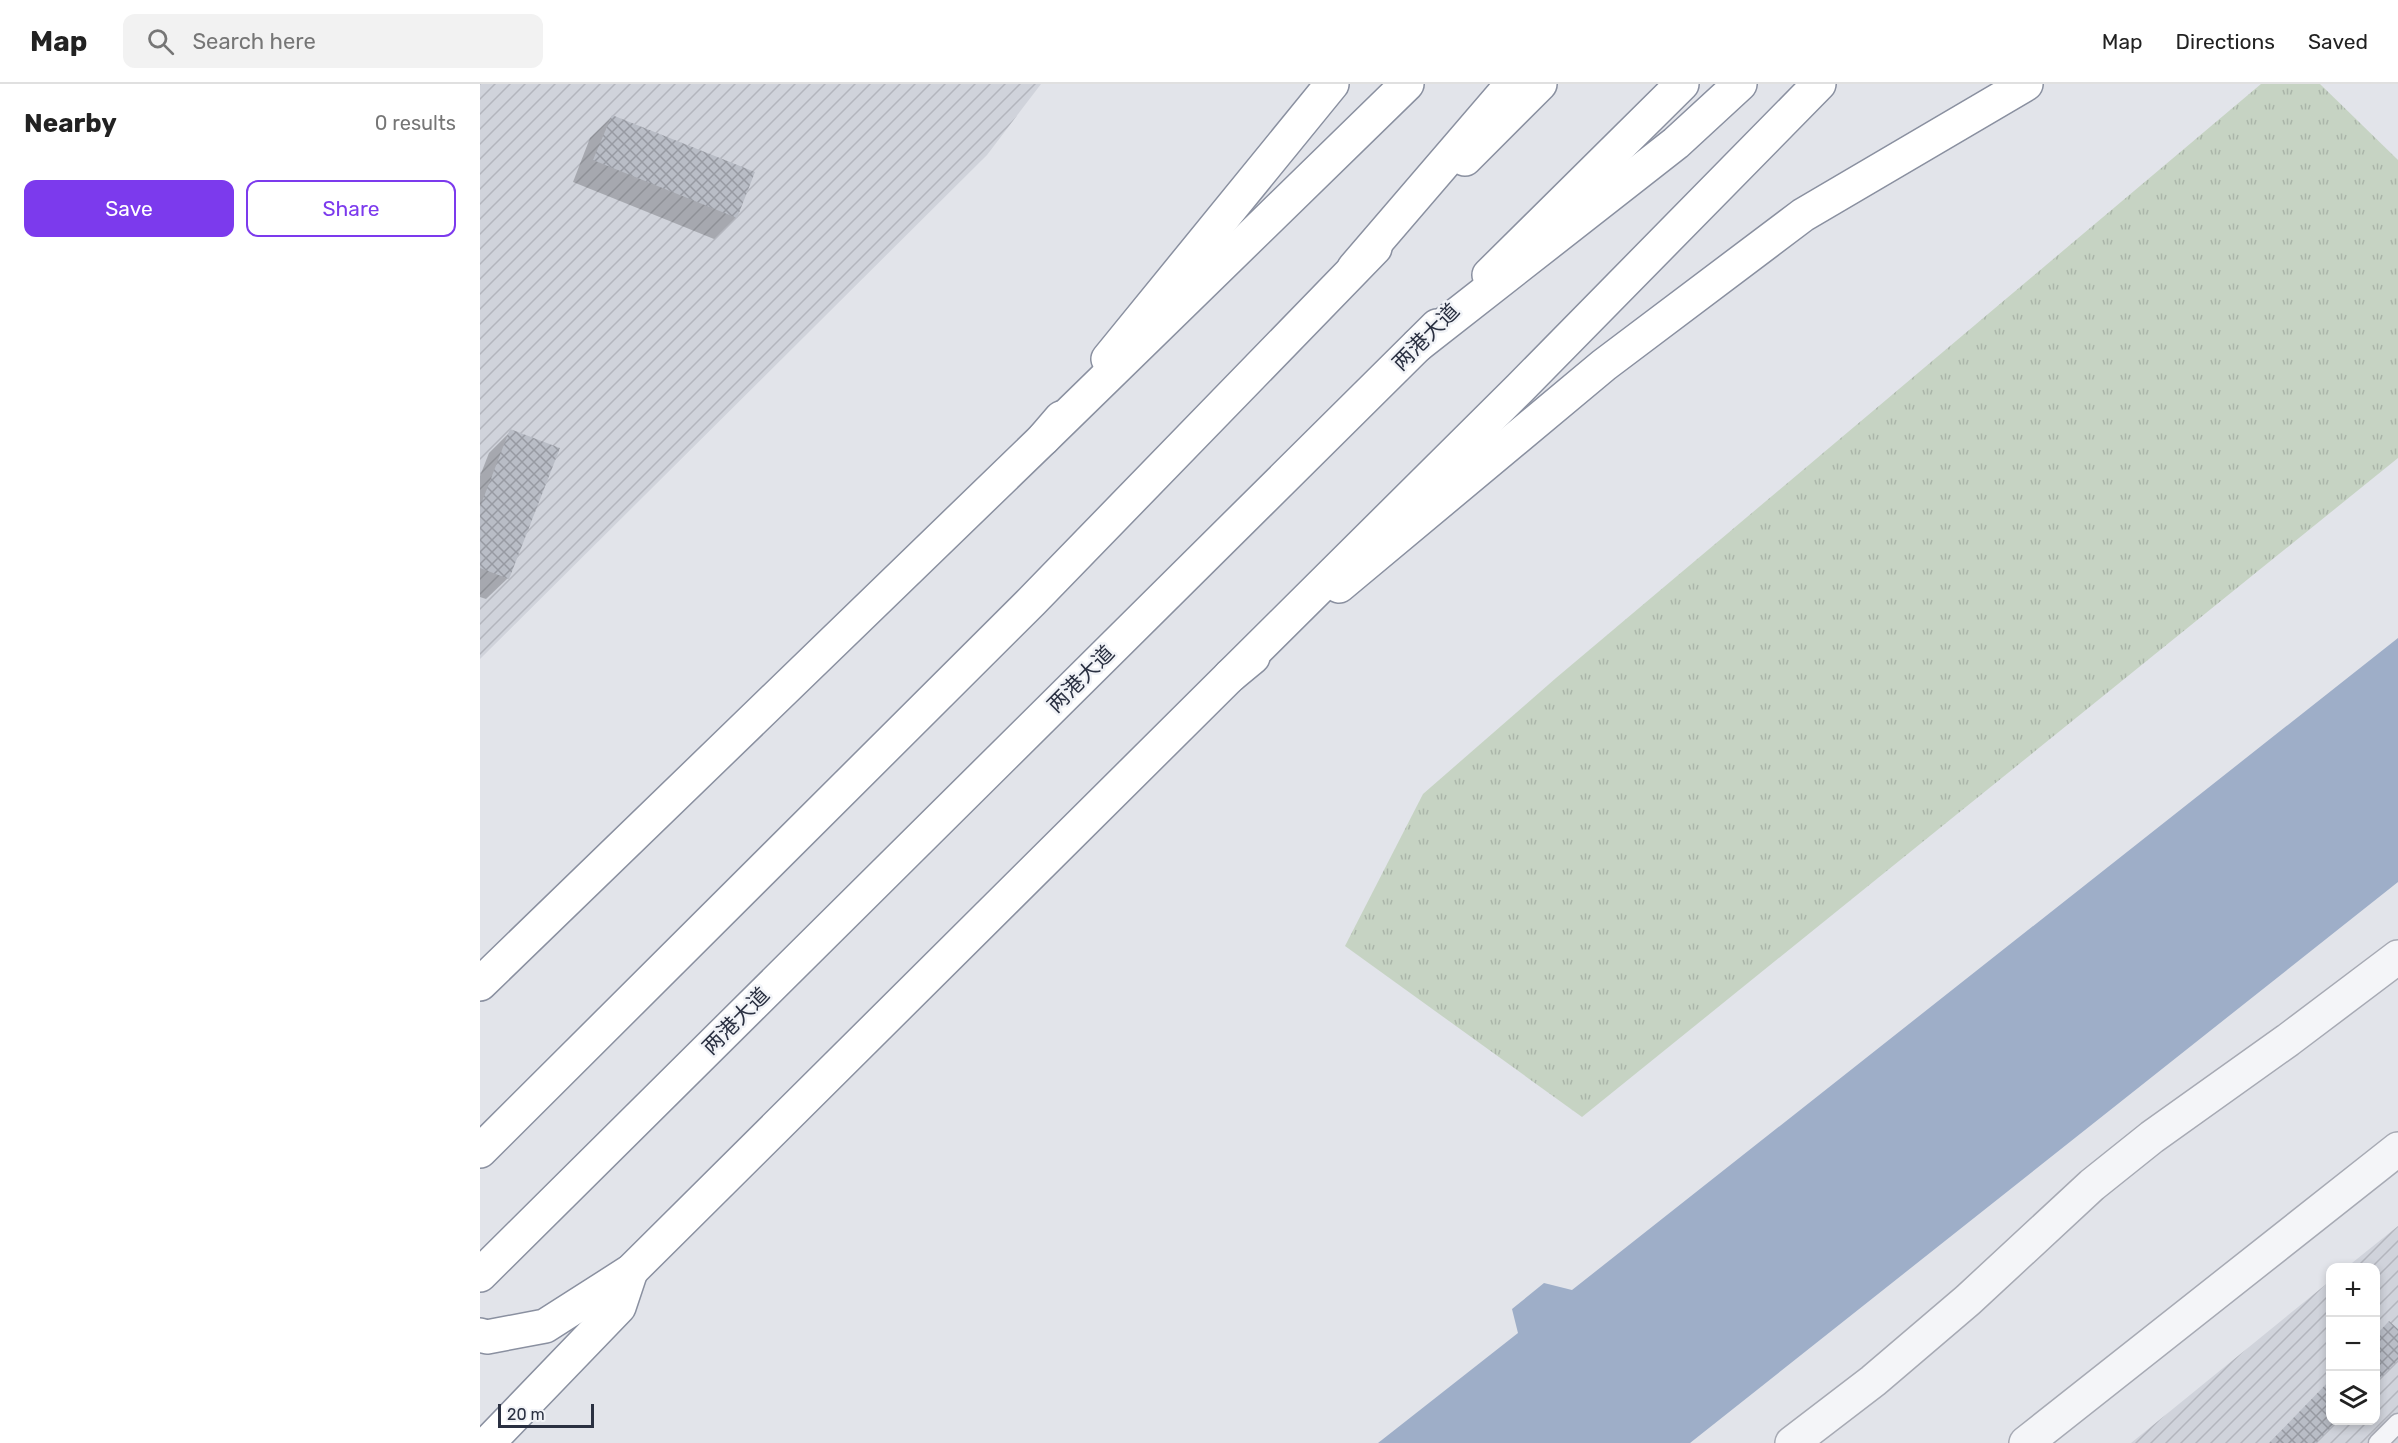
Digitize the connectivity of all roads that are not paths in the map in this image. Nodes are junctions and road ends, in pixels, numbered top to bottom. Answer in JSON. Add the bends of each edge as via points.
{"nodes":[{"id":1,"x":1332,"y":84,"type":"edge"},
{"id":2,"x":1407,"y":84,"type":"edge"},
{"id":3,"x":1512,"y":84,"type":"edge"},
{"id":4,"x":1540,"y":84,"type":"edge"},
{"id":5,"x":1682,"y":84,"type":"edge"},
{"id":6,"x":1740,"y":84,"type":"edge"},
{"id":7,"x":1819,"y":84,"type":"edge"},
{"id":8,"x":2026,"y":84,"type":"edge"},
{"id":9,"x":1354,"y":268,"type":"junction"},
{"id":10,"x":1418,"y":345,"type":"junction"},
{"id":11,"x":1043,"y":439,"type":"junction"},
{"id":12,"x":1230,"y":676,"type":"junction"},
{"id":13,"x":2398,"y":957,"type":"edge"},
{"id":14,"x":480,"y":984,"type":"edge"},
{"id":15,"x":2398,"y":1149,"type":"edge"},
{"id":16,"x":480,"y":1151,"type":"edge"},
{"id":17,"x":631,"y":1271,"type":"junction"},
{"id":18,"x":480,"y":1275,"type":"edge"},
{"id":19,"x":480,"y":1335,"type":"edge"},
{"id":20,"x":2398,"y":1423,"type":"edge"},
{"id":21,"x":488,"y":1443,"type":"edge"},
{"id":22,"x":1792,"y":1443,"type":"edge"},
{"id":23,"x":2026,"y":1443,"type":"edge"},
{"id":24,"x":2378,"y":1443,"type":"edge"}],
"edges":[{"from":1,"to":11,"type":"highway"},
{"from":2,"to":11,"type":"highway"},
{"from":3,"to":9,"type":"highway"},
{"from":4,"to":9,"type":"highway"},
{"from":5,"to":10,"type":"highway","name":"两港大道"},
{"from":6,"to":10,"type":"highway","via":[[1676,142]]},
{"from":7,"to":12,"type":"highway"},
{"from":8,"to":12,"type":"highway","via":[[1803,215],[1604,365]]},
{"from":9,"to":16,"type":"highway","via":[[1032,600]]},
{"from":10,"to":18,"type":"highway","name":"两港大道"},
{"from":11,"to":14,"type":"highway"},
{"from":12,"to":17,"type":"highway"},
{"from":13,"to":22,"type":"street","via":[[2092,1185],[1968,1300]]},
{"from":15,"to":23,"type":"street"},
{"from":17,"to":19,"type":"highway","via":[[545,1326]]},
{"from":17,"to":21,"type":"highway","via":[[618,1307]]},
{"from":20,"to":24,"type":"lane"}]}
